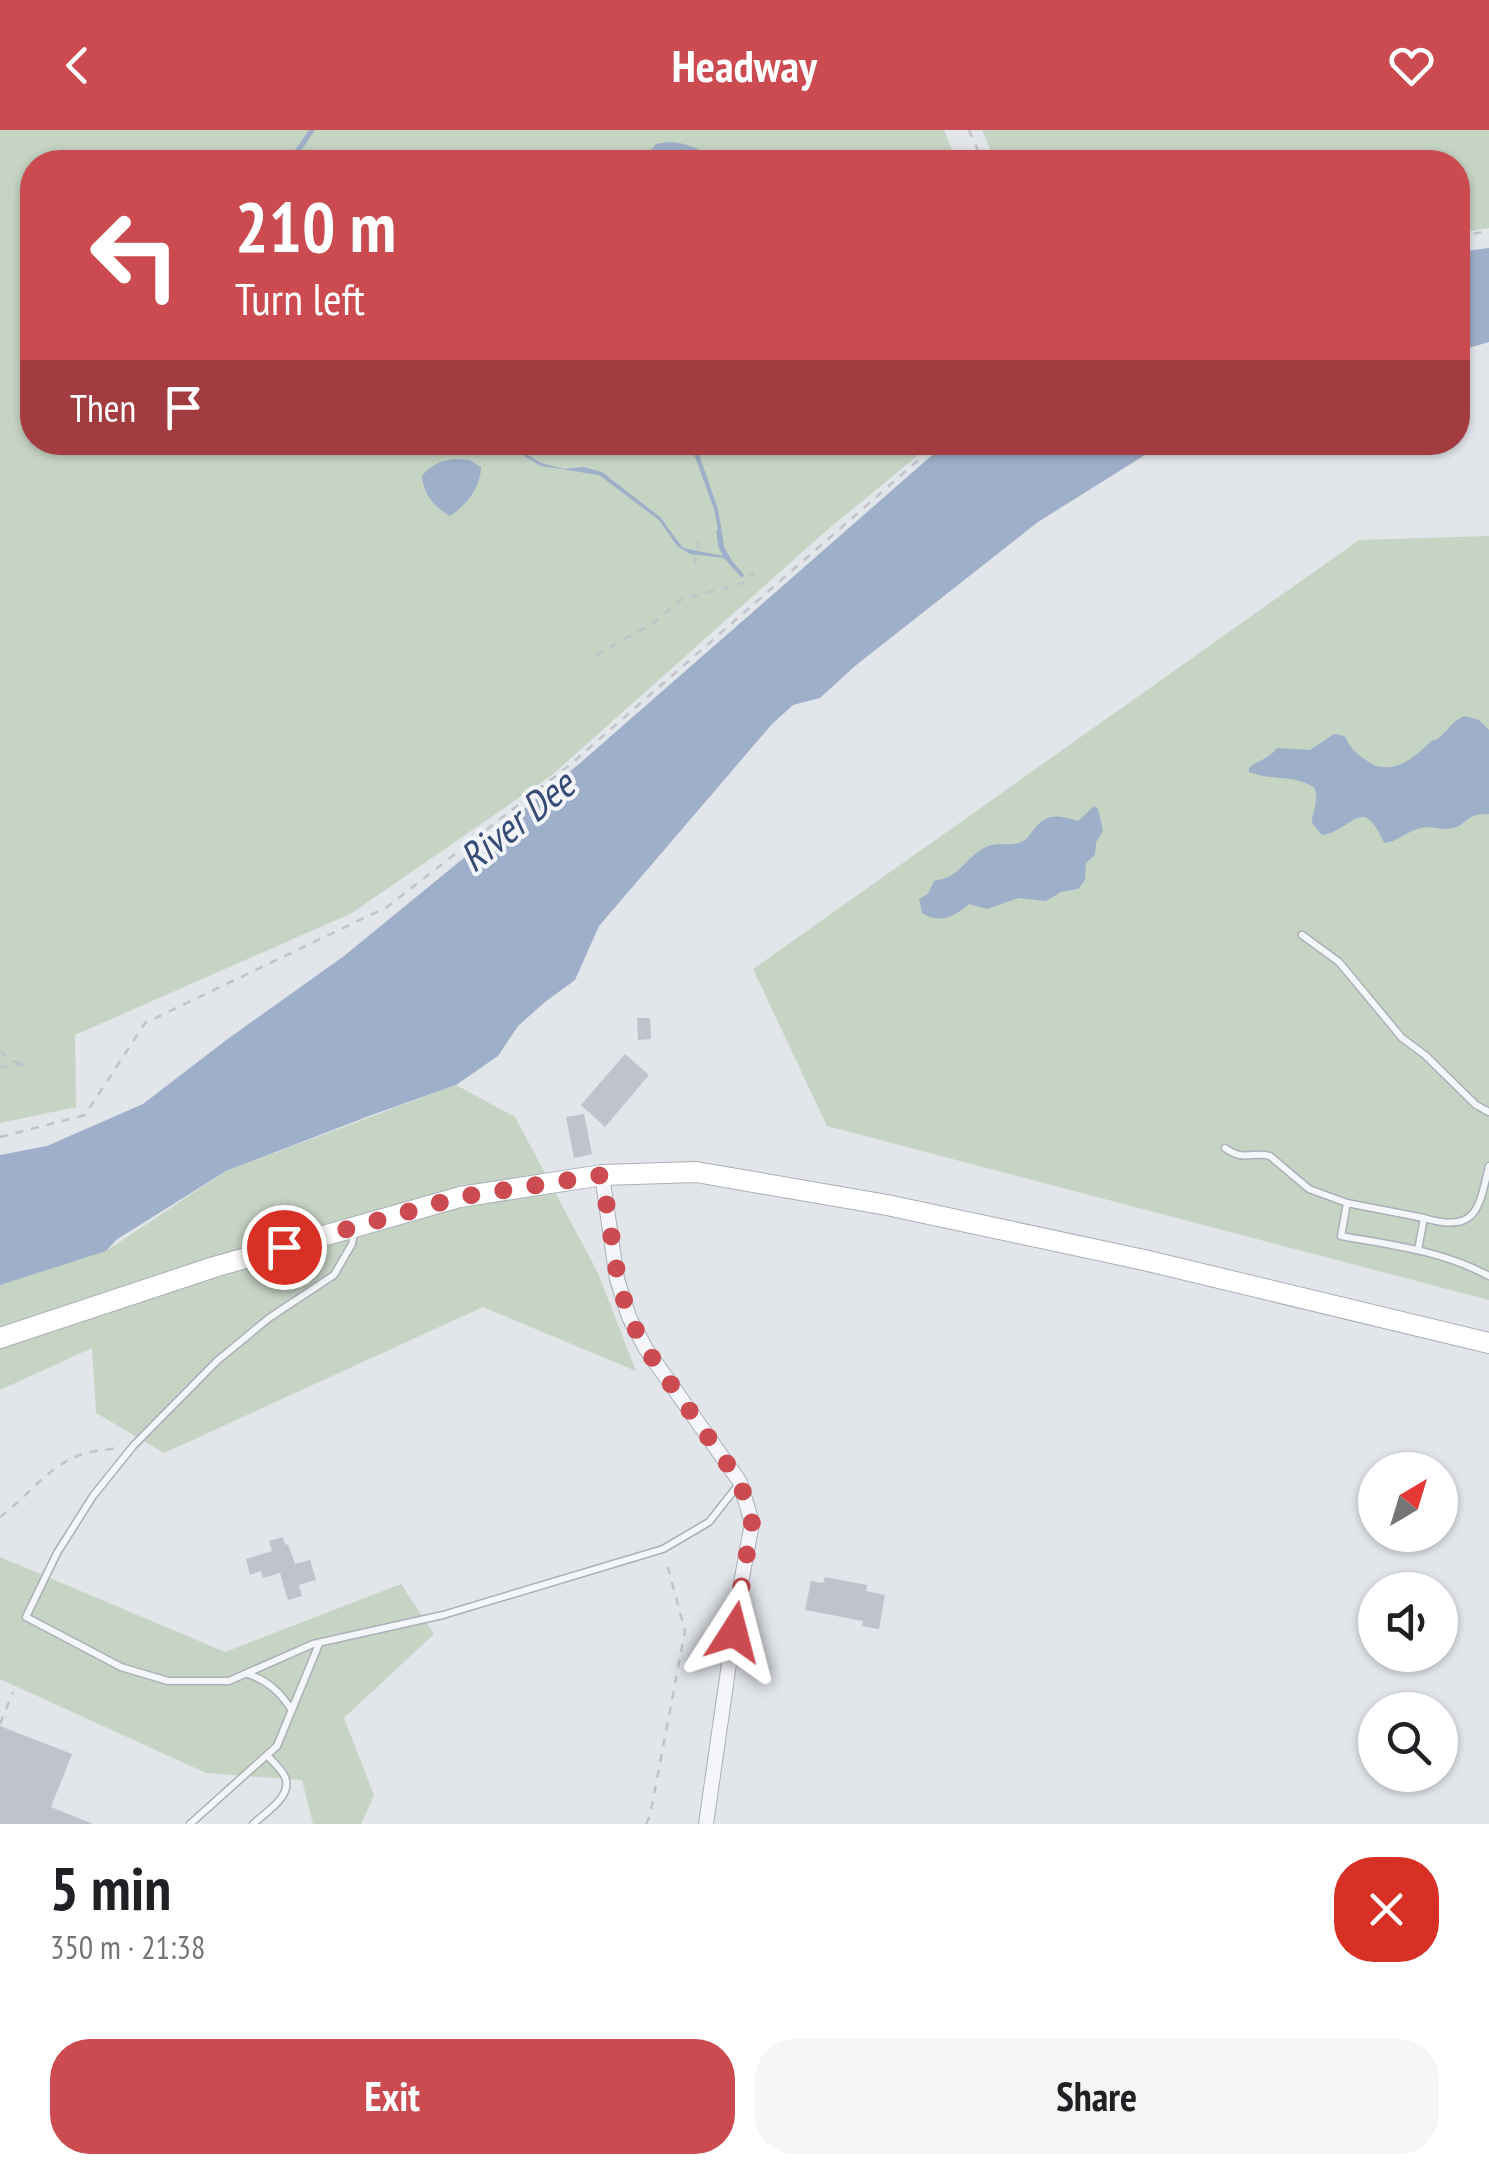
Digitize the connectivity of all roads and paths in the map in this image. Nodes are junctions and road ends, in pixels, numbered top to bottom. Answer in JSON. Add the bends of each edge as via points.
{"nodes":[{"id":1,"x":924,"y":455,"type":"edge"},
{"id":2,"x":699,"y":539,"type":"dead end"},
{"id":3,"x":695,"y":566,"type":"dead end"},
{"id":4,"x":754,"y":573,"type":"dead end"},
{"id":5,"x":596,"y":655,"type":"dead end"},
{"id":6,"x":1302,"y":935,"type":"dead end"},
{"id":7,"x":0,"y":1051,"type":"edge"},
{"id":8,"x":0,"y":1067,"type":"edge"},
{"id":9,"x":1489,"y":1112,"type":"edge"},
{"id":10,"x":0,"y":1138,"type":"edge"},
{"id":11,"x":1225,"y":1148,"type":"dead end"},
{"id":12,"x":1489,"y":1166,"type":"edge"},
{"id":13,"x":602,"y":1175,"type":"junction"},
{"id":14,"x":1347,"y":1203,"type":"junction"},
{"id":15,"x":1424,"y":1218,"type":"junction"},
{"id":16,"x":354,"y":1227,"type":"junction"},
{"id":17,"x":1418,"y":1250,"type":"junction"},
{"id":18,"x":1489,"y":1276,"type":"edge"},
{"id":19,"x":0,"y":1338,"type":"edge"},
{"id":20,"x":1489,"y":1343,"type":"edge"},
{"id":21,"x":134,"y":1445,"type":"junction"},
{"id":22,"x":740,"y":1482,"type":"junction"},
{"id":23,"x":0,"y":1517,"type":"edge"},
{"id":24,"x":663,"y":1549,"type":"junction"},
{"id":25,"x":319,"y":1643,"type":"junction"},
{"id":26,"x":247,"y":1674,"type":"junction"},
{"id":27,"x":13,"y":1692,"type":"dead end"},
{"id":28,"x":292,"y":1710,"type":"junction"},
{"id":29,"x":0,"y":1724,"type":"edge"},
{"id":30,"x":267,"y":1755,"type":"junction"},
{"id":31,"x":190,"y":1824,"type":"edge"},
{"id":32,"x":253,"y":1824,"type":"edge"},
{"id":33,"x":646,"y":1824,"type":"edge"},
{"id":34,"x":706,"y":1824,"type":"edge"}],
"edges":[{"from":1,"to":10,"type":"path","via":[[571,764],[387,907],[145,1023],[85,1115]]},
{"from":2,"to":3,"type":"path"},
{"from":4,"to":5,"type":"path","via":[[733,586],[682,599]]},
{"from":6,"to":9,"type":"lane","via":[[1339,962],[1402,1038]]},
{"from":7,"to":8,"type":"path","via":[[26,1064]]},
{"from":11,"to":14,"type":"lane","via":[[1270,1156],[1309,1190]]},
{"from":12,"to":15,"type":"lane","via":[[1480,1207],[1471,1216],[1453,1223]]},
{"from":13,"to":16,"type":"main road","via":[[460,1197]]},
{"from":13,"to":20,"type":"main road","via":[[696,1172],[887,1205]]},
{"from":13,"to":22,"type":"street","via":[[629,1317]]},
{"from":14,"to":15,"type":"lane"},
{"from":14,"to":17,"type":"lane","via":[[1341,1236]]},
{"from":15,"to":17,"type":"lane"},
{"from":16,"to":19,"type":"main road"},
{"from":16,"to":21,"type":"lane","via":[[334,1274],[217,1361]]},
{"from":17,"to":18,"type":"lane"},
{"from":21,"to":23,"type":"path","via":[[77,1456]]},
{"from":21,"to":26,"type":"lane","via":[[57,1552],[26,1617],[121,1667],[168,1681],[229,1682]]},
{"from":22,"to":24,"type":"lane","via":[[709,1522]]},
{"from":22,"to":34,"type":"street","via":[[752,1523]]},
{"from":24,"to":25,"type":"lane"},
{"from":24,"to":33,"type":"path","via":[[685,1630]]},
{"from":25,"to":26,"type":"lane"},
{"from":25,"to":28,"type":"lane"},
{"from":26,"to":28,"type":"lane","via":[[271,1685]]},
{"from":27,"to":29,"type":"path"},
{"from":28,"to":30,"type":"lane"},
{"from":30,"to":31,"type":"lane"},
{"from":30,"to":32,"type":"lane","via":[[287,1784]]}]}
